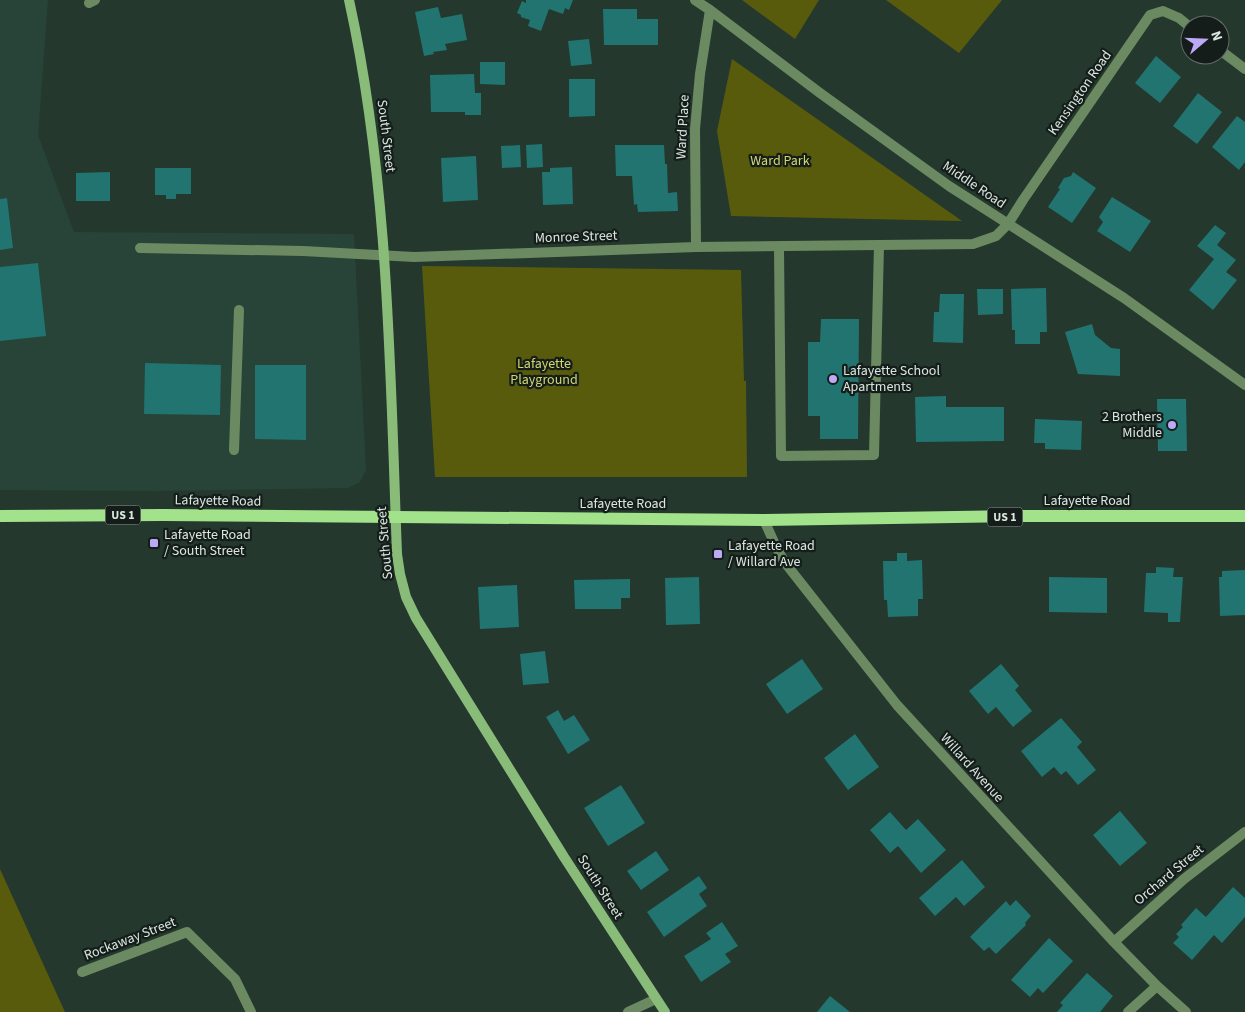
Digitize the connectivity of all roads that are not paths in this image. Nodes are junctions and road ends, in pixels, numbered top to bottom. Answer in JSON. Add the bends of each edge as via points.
{"nodes":[{"id":1,"x":349,"y":0,"type":"edge"},
{"id":2,"x":695,"y":0,"type":"edge"},
{"id":3,"x":710,"y":10,"type":"junction"},
{"id":4,"x":1180,"y":19,"type":"edge"},
{"id":5,"x":1230,"y":58,"type":"edge"},
{"id":6,"x":1245,"y":69,"type":"edge"},
{"id":7,"x":1008,"y":224,"type":"junction"},
{"id":8,"x":880,"y":245,"type":"junction"},
{"id":9,"x":696,"y":247,"type":"junction"},
{"id":10,"x":779,"y":247,"type":"junction"},
{"id":11,"x":140,"y":248,"type":"dead end"},
{"id":12,"x":384,"y":256,"type":"junction"},
{"id":13,"x":239,"y":310,"type":"dead end"},
{"id":14,"x":1245,"y":385,"type":"edge"},
{"id":15,"x":234,"y":450,"type":"dead end"},
{"id":16,"x":0,"y":516,"type":"edge"},
{"id":17,"x":1245,"y":516,"type":"edge"},
{"id":18,"x":396,"y":518,"type":"junction"},
{"id":19,"x":764,"y":520,"type":"junction"},
{"id":20,"x":1245,"y":832,"type":"edge"},
{"id":21,"x":1114,"y":942,"type":"junction"},
{"id":22,"x":82,"y":972,"type":"dead end"},
{"id":23,"x":1157,"y":986,"type":"junction"},
{"id":24,"x":656,"y":999,"type":"junction"},
{"id":25,"x":251,"y":1012,"type":"edge"},
{"id":26,"x":628,"y":1012,"type":"edge"},
{"id":27,"x":665,"y":1012,"type":"edge"},
{"id":28,"x":1128,"y":1012,"type":"edge"},
{"id":29,"x":1186,"y":1012,"type":"edge"}],
"edges":[{"from":1,"to":12,"type":"street","name":"South Street","via":[[377,163]]},
{"from":2,"to":3,"type":"street","name":"Middle Road"},
{"from":3,"to":7,"type":"street","name":"Middle Road","via":[[949,186]]},
{"from":3,"to":9,"type":"street","name":"Ward Place","via":[[695,129]]},
{"from":4,"to":7,"type":"street","name":"Kensington Road","via":[[1163,11],[1150,15]]},
{"from":5,"to":6,"type":"street"},
{"from":7,"to":8,"type":"street","name":"Monroe Street","via":[[996,236],[973,244]]},
{"from":7,"to":14,"type":"street","name":"Middle Road","via":[[1124,298]]},
{"from":8,"to":10,"type":"street","name":"Monroe Street"},
{"from":8,"to":10,"type":"street","via":[[874,455],[781,456]]},
{"from":9,"to":10,"type":"street","name":"Monroe Street"},
{"from":9,"to":12,"type":"street","name":"Monroe Street"},
{"from":11,"to":12,"type":"street","name":"Monroe Street"},
{"from":12,"to":18,"type":"street","name":"South Street"},
{"from":13,"to":15,"type":"street"},
{"from":16,"to":18,"type":"main road","name":"Lafayette Road","number":"US 1"},
{"from":17,"to":19,"type":"main road","name":"Lafayette Road","number":"US 1"},
{"from":18,"to":19,"type":"main road","name":"Lafayette Road","number":"US 1"},
{"from":18,"to":24,"type":"street","name":"South Street","via":[[400,574],[416,618]]},
{"from":19,"to":21,"type":"street","name":"Willard Avenue","via":[[786,564],[897,705]]},
{"from":20,"to":21,"type":"street","name":"Orchard Street","via":[[1184,879]]},
{"from":21,"to":23,"type":"street","name":"Willard Avenue"},
{"from":22,"to":25,"type":"street","name":"Rockaway Street","via":[[187,932],[235,979]]},
{"from":23,"to":28,"type":"street"},
{"from":23,"to":29,"type":"street","name":"Willard Avenue"},
{"from":24,"to":26,"type":"street"},
{"from":24,"to":27,"type":"street","name":"South Street"}]}
